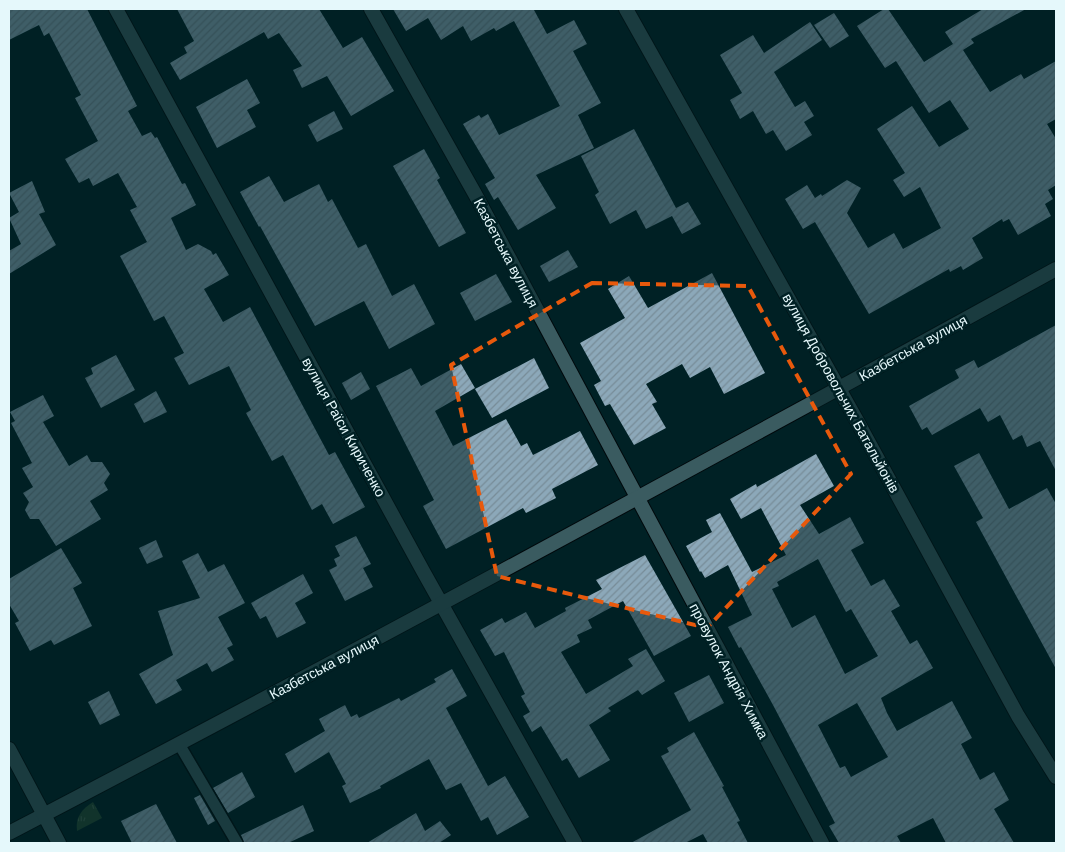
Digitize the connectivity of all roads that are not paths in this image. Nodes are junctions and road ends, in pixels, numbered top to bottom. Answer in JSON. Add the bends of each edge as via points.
{"nodes":[{"id":1,"x":116,"y":9,"type":"edge"},
{"id":2,"x":371,"y":9,"type":"edge"},
{"id":3,"x":626,"y":9,"type":"edge"},
{"id":4,"x":1056,"y":269,"type":"edge"},
{"id":5,"x":839,"y":388,"type":"junction"},
{"id":6,"x":637,"y":499,"type":"junction"},
{"id":7,"x":441,"y":604,"type":"junction"},
{"id":8,"x":179,"y":744,"type":"junction"},
{"id":9,"x":9,"y":749,"type":"edge"},
{"id":10,"x":1056,"y":777,"type":"edge"},
{"id":11,"x":44,"y":815,"type":"junction"},
{"id":12,"x":9,"y":833,"type":"edge"},
{"id":13,"x":59,"y":843,"type":"edge"},
{"id":14,"x":237,"y":843,"type":"edge"},
{"id":15,"x":575,"y":843,"type":"edge"},
{"id":16,"x":822,"y":843,"type":"edge"}],
"edges":[{"from":1,"to":7,"type":"street","name":"вулиця Раїси Кириченко"},
{"from":2,"to":6,"type":"street","name":"Казбетська вулиця","via":[[475,194]]},
{"from":3,"to":5,"type":"street","name":"вулиця Добровольчих Батальйонів"},
{"from":4,"to":5,"type":"street","name":"Казбетська вулиця"},
{"from":5,"to":6,"type":"street","name":"Казбетська вулиця"},
{"from":5,"to":10,"type":"street","name":"вулиця Добровольчих Батальйонів","via":[[1014,708]]},
{"from":6,"to":7,"type":"street","name":"Казбетська вулиця"},
{"from":6,"to":16,"type":"street","name":"провулок Андрія Химка"},
{"from":7,"to":8,"type":"street","name":"Казбетська вулиця"},
{"from":7,"to":15,"type":"street","name":"вулиця Раїси Кириченко"},
{"from":8,"to":11,"type":"street","name":"Казбетська вулиця"},
{"from":8,"to":14,"type":"lane"},
{"from":9,"to":11,"type":"street"},
{"from":11,"to":12,"type":"street","name":"Казбетська вулиця"},
{"from":11,"to":13,"type":"street"}]}
